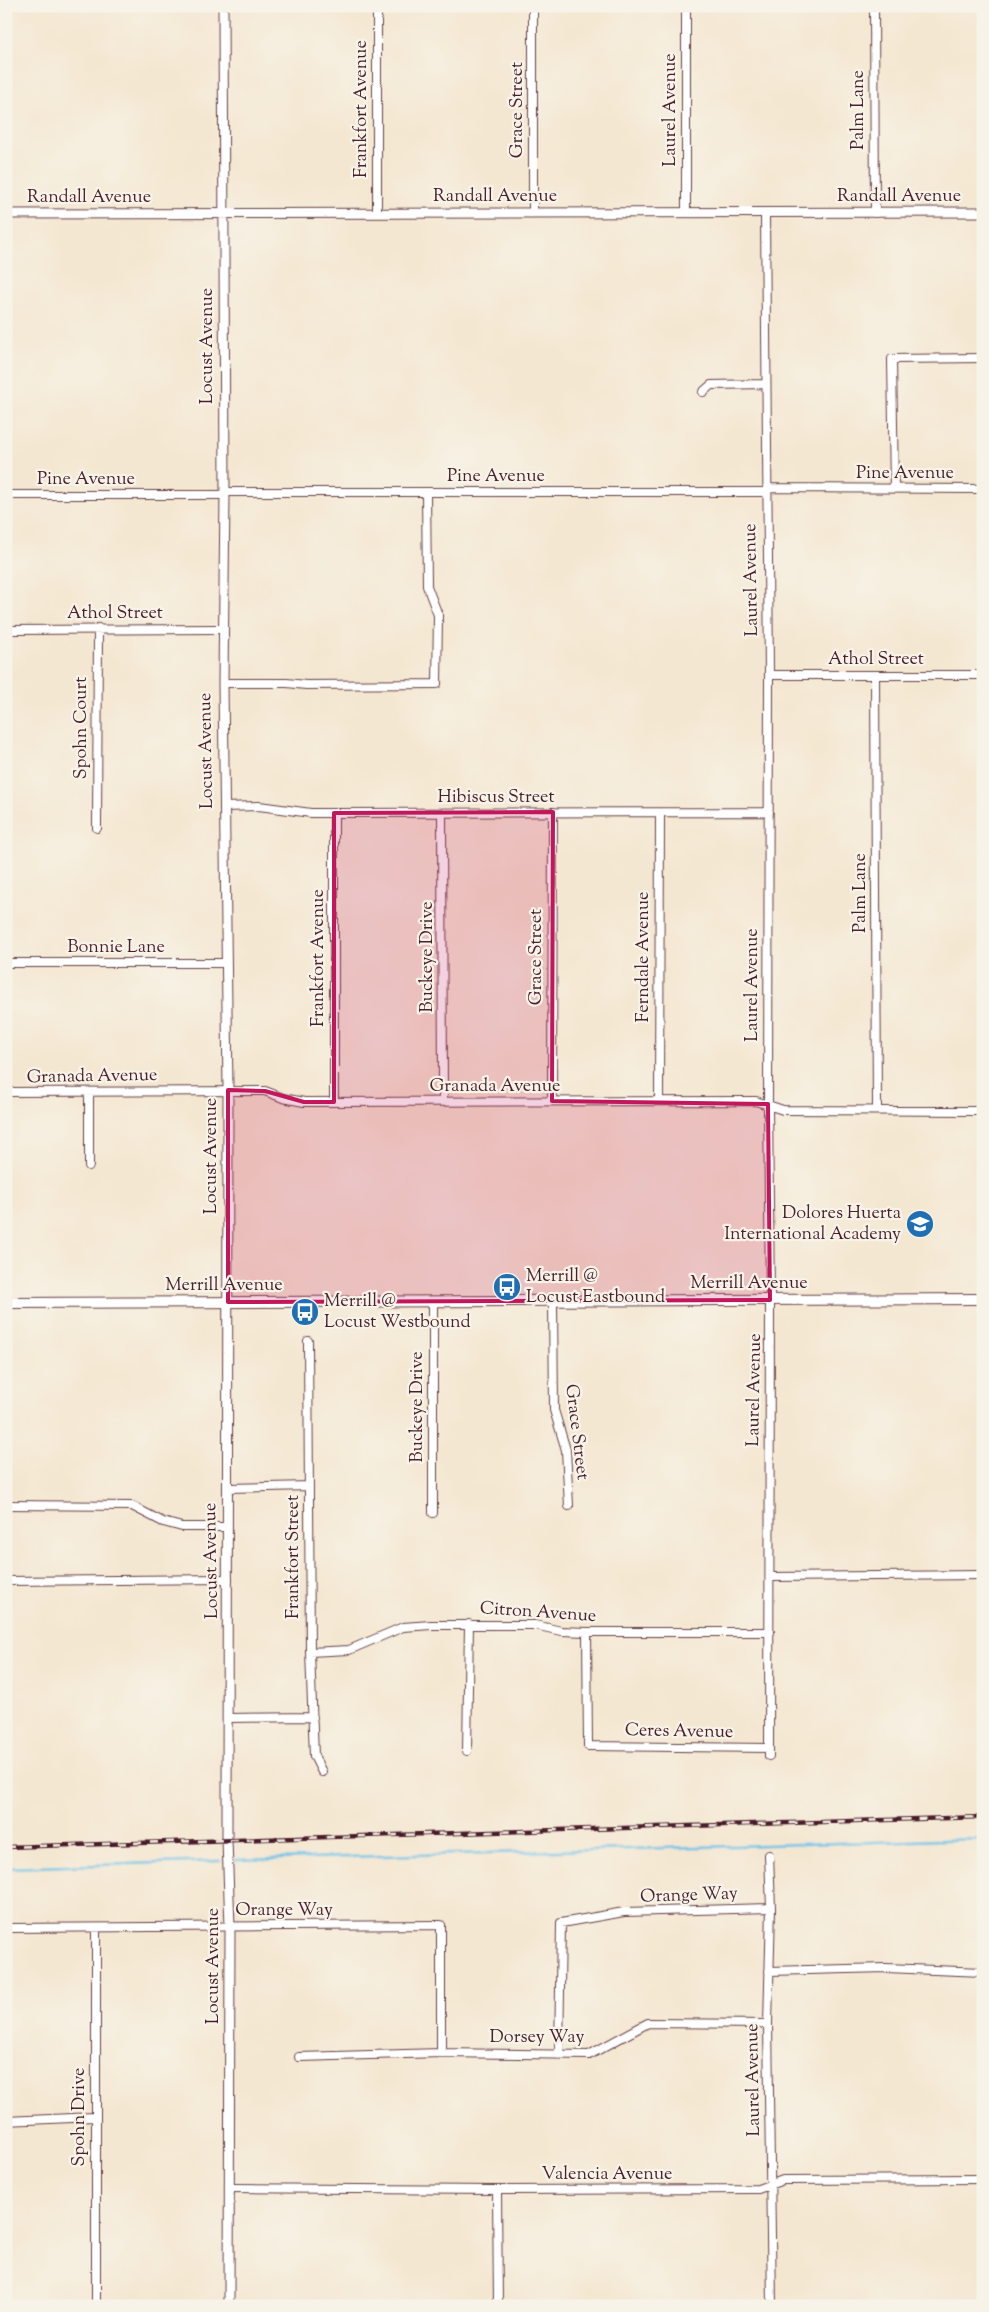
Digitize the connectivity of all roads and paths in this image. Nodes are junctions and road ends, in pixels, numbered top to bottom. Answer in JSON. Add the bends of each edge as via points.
{"nodes":[{"id":1,"x":223,"y":6,"type":"edge"},
{"id":2,"x":377,"y":6,"type":"edge"},
{"id":3,"x":533,"y":6,"type":"edge"},
{"id":4,"x":686,"y":6,"type":"edge"},
{"id":5,"x":874,"y":6,"type":"edge"},
{"id":6,"x":377,"y":212,"type":"junction"},
{"id":7,"x":983,"y":212,"type":"edge"},
{"id":8,"x":533,"y":213,"type":"junction"},
{"id":9,"x":686,"y":213,"type":"junction"},
{"id":10,"x":875,"y":213,"type":"junction"},
{"id":11,"x":6,"y":214,"type":"edge"},
{"id":12,"x":224,"y":214,"type":"junction"},
{"id":13,"x":765,"y":214,"type":"junction"},
{"id":14,"x":983,"y":358,"type":"edge"},
{"id":15,"x":766,"y":384,"type":"junction"},
{"id":16,"x":702,"y":392,"type":"dead end"},
{"id":17,"x":983,"y":488,"type":"edge"},
{"id":18,"x":894,"y":489,"type":"junction"},
{"id":19,"x":766,"y":490,"type":"junction"},
{"id":20,"x":426,"y":492,"type":"junction"},
{"id":21,"x":6,"y":494,"type":"edge"},
{"id":22,"x":225,"y":494,"type":"junction"},
{"id":23,"x":98,"y":628,"type":"junction"},
{"id":24,"x":223,"y":629,"type":"junction"},
{"id":25,"x":6,"y":630,"type":"edge"},
{"id":26,"x":875,"y":675,"type":"junction"},
{"id":27,"x":983,"y":675,"type":"edge"},
{"id":28,"x":768,"y":676,"type":"junction"},
{"id":29,"x":223,"y":683,"type":"junction"},
{"id":30,"x":224,"y":807,"type":"junction"},
{"id":31,"x":553,"y":812,"type":"junction"},
{"id":32,"x":769,"y":812,"type":"junction"},
{"id":33,"x":334,"y":813,"type":"junction"},
{"id":34,"x":442,"y":813,"type":"junction"},
{"id":35,"x":660,"y":813,"type":"junction"},
{"id":36,"x":97,"y":828,"type":"dead end"},
{"id":37,"x":6,"y":963,"type":"edge"},
{"id":38,"x":225,"y":963,"type":"junction"},
{"id":39,"x":228,"y":1090,"type":"junction"},
{"id":40,"x":6,"y":1092,"type":"edge"},
{"id":41,"x":89,"y":1092,"type":"junction"},
{"id":42,"x":552,"y":1101,"type":"junction"},
{"id":43,"x":659,"y":1101,"type":"junction"},
{"id":44,"x":334,"y":1102,"type":"junction"},
{"id":45,"x":443,"y":1102,"type":"junction"},
{"id":46,"x":768,"y":1104,"type":"junction"},
{"id":47,"x":983,"y":1106,"type":"edge"},
{"id":48,"x":877,"y":1110,"type":"junction"},
{"id":49,"x":89,"y":1166,"type":"dead end"},
{"id":50,"x":983,"y":1299,"type":"edge"},
{"id":51,"x":770,"y":1300,"type":"junction"},
{"id":52,"x":553,"y":1301,"type":"junction"},
{"id":53,"x":228,"y":1302,"type":"junction"},
{"id":54,"x":433,"y":1302,"type":"junction"},
{"id":55,"x":6,"y":1303,"type":"edge"},
{"id":56,"x":308,"y":1341,"type":"dead end"},
{"id":57,"x":309,"y":1486,"type":"junction"},
{"id":58,"x":227,"y":1488,"type":"junction"},
{"id":59,"x":6,"y":1506,"type":"edge"},
{"id":60,"x":569,"y":1506,"type":"dead end"},
{"id":61,"x":433,"y":1512,"type":"dead end"},
{"id":62,"x":228,"y":1528,"type":"junction"},
{"id":63,"x":983,"y":1575,"type":"edge"},
{"id":64,"x":771,"y":1577,"type":"junction"},
{"id":65,"x":228,"y":1579,"type":"junction"},
{"id":66,"x":6,"y":1581,"type":"edge"},
{"id":67,"x":469,"y":1624,"type":"junction"},
{"id":68,"x":587,"y":1632,"type":"junction"},
{"id":69,"x":770,"y":1632,"type":"junction"},
{"id":70,"x":310,"y":1652,"type":"junction"},
{"id":71,"x":313,"y":1717,"type":"junction"},
{"id":72,"x":229,"y":1718,"type":"junction"},
{"id":73,"x":467,"y":1751,"type":"dead end"},
{"id":74,"x":769,"y":1752,"type":"joint"},
{"id":75,"x":322,"y":1772,"type":"dead end"},
{"id":76,"x":769,"y":1855,"type":"dead end"},
{"id":77,"x":770,"y":1908,"type":"junction"},
{"id":78,"x":230,"y":1927,"type":"junction"},
{"id":79,"x":6,"y":1928,"type":"edge"},
{"id":80,"x":96,"y":1928,"type":"junction"},
{"id":81,"x":769,"y":1971,"type":"junction"},
{"id":82,"x":983,"y":1972,"type":"edge"},
{"id":83,"x":768,"y":2024,"type":"junction"},
{"id":84,"x":441,"y":2053,"type":"junction"},
{"id":85,"x":559,"y":2055,"type":"junction"},
{"id":86,"x":299,"y":2057,"type":"dead end"},
{"id":87,"x":94,"y":2117,"type":"junction"},
{"id":88,"x":6,"y":2120,"type":"edge"},
{"id":89,"x":983,"y":2179,"type":"edge"},
{"id":90,"x":770,"y":2185,"type":"junction"},
{"id":91,"x":230,"y":2188,"type":"junction"},
{"id":92,"x":497,"y":2190,"type":"junction"},
{"id":93,"x":96,"y":2306,"type":"edge"},
{"id":94,"x":229,"y":2306,"type":"edge"},
{"id":95,"x":498,"y":2306,"type":"edge"},
{"id":96,"x":772,"y":2306,"type":"edge"}],
"edges":[{"from":1,"to":12,"type":"street","name":"Locust Avenue"},
{"from":2,"to":6,"type":"street","name":"Frankfort Avenue"},
{"from":3,"to":8,"type":"street","name":"Grace Street"},
{"from":4,"to":9,"type":"street","name":"Laurel Avenue"},
{"from":5,"to":10,"type":"street","name":"Palm Lane"},
{"from":6,"to":8,"type":"street","name":"Randall Avenue"},
{"from":6,"to":12,"type":"street","name":"Randall Avenue"},
{"from":7,"to":10,"type":"street","name":"Randall Avenue"},
{"from":8,"to":9,"type":"street","name":"Randall Avenue"},
{"from":9,"to":13,"type":"street","name":"Randall Avenue"},
{"from":10,"to":13,"type":"street","name":"Randall Avenue"},
{"from":11,"to":12,"type":"street","name":"Randall Avenue"},
{"from":12,"to":22,"type":"street","name":"Locust Avenue"},
{"from":13,"to":15,"type":"street","name":"Laurel Avenue"},
{"from":14,"to":18,"type":"street","via":[[892,359]]},
{"from":15,"to":16,"type":"street","via":[[711,384]]},
{"from":15,"to":19,"type":"street","name":"Laurel Avenue"},
{"from":17,"to":18,"type":"street","name":"Pine Avenue"},
{"from":18,"to":19,"type":"street","name":"Pine Avenue"},
{"from":19,"to":20,"type":"street","name":"Pine Avenue"},
{"from":19,"to":28,"type":"street","name":"Laurel Avenue"},
{"from":20,"to":22,"type":"street","name":"Pine Avenue"},
{"from":20,"to":29,"type":"street","via":[[428,586],[438,615],[437,684]]},
{"from":21,"to":22,"type":"street","name":"Pine Avenue"},
{"from":22,"to":24,"type":"street","name":"Locust Avenue"},
{"from":23,"to":24,"type":"street","name":"Athol Street"},
{"from":23,"to":25,"type":"street","name":"Athol Street"},
{"from":23,"to":36,"type":"street","name":"Spohn Court"},
{"from":24,"to":29,"type":"street","name":"Locust Avenue"},
{"from":26,"to":27,"type":"street","name":"Athol Street"},
{"from":26,"to":28,"type":"street","name":"Athol Street"},
{"from":26,"to":48,"type":"street","name":"Palm Lane"},
{"from":28,"to":32,"type":"street","name":"Laurel Avenue"},
{"from":29,"to":30,"type":"street","name":"Locust Avenue"},
{"from":30,"to":33,"type":"street","name":"Hibiscus Street","via":[[259,806]]},
{"from":30,"to":38,"type":"street","name":"Locust Avenue"},
{"from":31,"to":34,"type":"street","name":"Hibiscus Street"},
{"from":31,"to":35,"type":"street","name":"Hibiscus Street"},
{"from":31,"to":42,"type":"street","name":"Grace Street"},
{"from":32,"to":35,"type":"street","name":"Hibiscus Street"},
{"from":32,"to":46,"type":"street","name":"Laurel Avenue"},
{"from":33,"to":34,"type":"street","name":"Hibiscus Street"},
{"from":33,"to":44,"type":"street","name":"Frankfort Avenue"},
{"from":34,"to":45,"type":"street","name":"Buckeye Drive"},
{"from":35,"to":43,"type":"street","name":"Ferndale Avenue"},
{"from":37,"to":38,"type":"street","name":"Bonnie Lane"},
{"from":38,"to":39,"type":"street","name":"Locust Avenue"},
{"from":39,"to":41,"type":"street","name":"Granada Avenue"},
{"from":39,"to":44,"type":"street","name":"Granada Avenue","via":[[265,1091],[304,1102]]},
{"from":39,"to":53,"type":"street","name":"Locust Avenue"},
{"from":40,"to":41,"type":"street","name":"Granada Avenue"},
{"from":41,"to":49,"type":"street"},
{"from":42,"to":43,"type":"street","name":"Granada Avenue"},
{"from":42,"to":45,"type":"street","name":"Granada Avenue"},
{"from":43,"to":46,"type":"street","name":"Granada Avenue","via":[[756,1101]]},
{"from":44,"to":45,"type":"street","name":"Granada Avenue"},
{"from":46,"to":48,"type":"street","name":"Granada Avenue","via":[[783,1110]]},
{"from":46,"to":51,"type":"street","name":"Laurel Avenue"},
{"from":47,"to":48,"type":"street","name":"Granada Avenue","via":[[976,1111]]},
{"from":50,"to":51,"type":"main road","name":"Merrill Avenue"},
{"from":51,"to":52,"type":"main road","name":"Merrill Avenue"},
{"from":51,"to":64,"type":"street","name":"Laurel Avenue"},
{"from":52,"to":54,"type":"main road","name":"Merrill Avenue"},
{"from":52,"to":60,"type":"street","name":"Grace Street","via":[[554,1410],[566,1450]]},
{"from":53,"to":54,"type":"main road","name":"Merrill Avenue"},
{"from":53,"to":55,"type":"main road","name":"Merrill Avenue"},
{"from":53,"to":58,"type":"street","name":"Locust Avenue"},
{"from":54,"to":61,"type":"street","name":"Buckeye Drive"},
{"from":56,"to":57,"type":"street","name":"Frankfort Street"},
{"from":57,"to":58,"type":"street"},
{"from":57,"to":70,"type":"street","name":"Frankfort Street"},
{"from":58,"to":62,"type":"street","name":"Locust Avenue"},
{"from":59,"to":62,"type":"street","via":[[132,1506],[163,1522],[182,1527]]},
{"from":62,"to":65,"type":"street","name":"Locust Avenue"},
{"from":63,"to":64,"type":"street"},
{"from":64,"to":69,"type":"street","name":"Laurel Avenue"},
{"from":65,"to":66,"type":"street"},
{"from":65,"to":72,"type":"street","name":"Locust Avenue"},
{"from":67,"to":68,"type":"street","name":"Citron Avenue","via":[[535,1624],[561,1631]]},
{"from":67,"to":70,"type":"street","name":"Citron Avenue","via":[[403,1627],[349,1650]]},
{"from":67,"to":73,"type":"street"},
{"from":68,"to":69,"type":"street","name":"Citron Avenue"},
{"from":68,"to":74,"type":"street","name":"Ceres Avenue","via":[[588,1746]]},
{"from":69,"to":74,"type":"street","name":"Laurel Avenue"},
{"from":70,"to":71,"type":"street","name":"Frankfort Street"},
{"from":71,"to":72,"type":"street"},
{"from":71,"to":75,"type":"street","name":"Frankfort Street","via":[[314,1756]]},
{"from":72,"to":78,"type":"street","name":"Locust Avenue","via":[[227,1840]]},
{"from":76,"to":77,"type":"street","name":"Laurel Avenue"},
{"from":77,"to":81,"type":"street","name":"Laurel Avenue"},
{"from":77,"to":85,"type":"street","name":"Orange Way","via":[[624,1912],[561,1923]]},
{"from":78,"to":80,"type":"street","name":"Orange Way"},
{"from":78,"to":84,"type":"street","name":"Orange Way","via":[[441,1925]]},
{"from":78,"to":91,"type":"street","name":"Locust Avenue"},
{"from":79,"to":80,"type":"street","name":"Orange Way"},
{"from":80,"to":87,"type":"street","name":"Spohn Drive"},
{"from":81,"to":82,"type":"street","via":[[886,1968]]},
{"from":81,"to":83,"type":"street","name":"Laurel Avenue"},
{"from":83,"to":85,"type":"street","name":"Dorsey Way","via":[[648,2023],[589,2055]]},
{"from":83,"to":90,"type":"street","name":"Laurel Avenue"},
{"from":84,"to":85,"type":"street","name":"Dorsey Way"},
{"from":84,"to":86,"type":"street","name":"Dorsey Way"},
{"from":87,"to":88,"type":"street"},
{"from":87,"to":93,"type":"street","name":"Spohn Drive"},
{"from":89,"to":90,"type":"street","name":"Valencia Avenue","via":[[784,2180]]},
{"from":90,"to":92,"type":"street","name":"Valencia Avenue","via":[[758,2190]]},
{"from":90,"to":96,"type":"street","name":"Laurel Avenue"},
{"from":91,"to":92,"type":"street","name":"Valencia Avenue"},
{"from":91,"to":94,"type":"street","name":"Locust Avenue"},
{"from":92,"to":95,"type":"street"}]}
